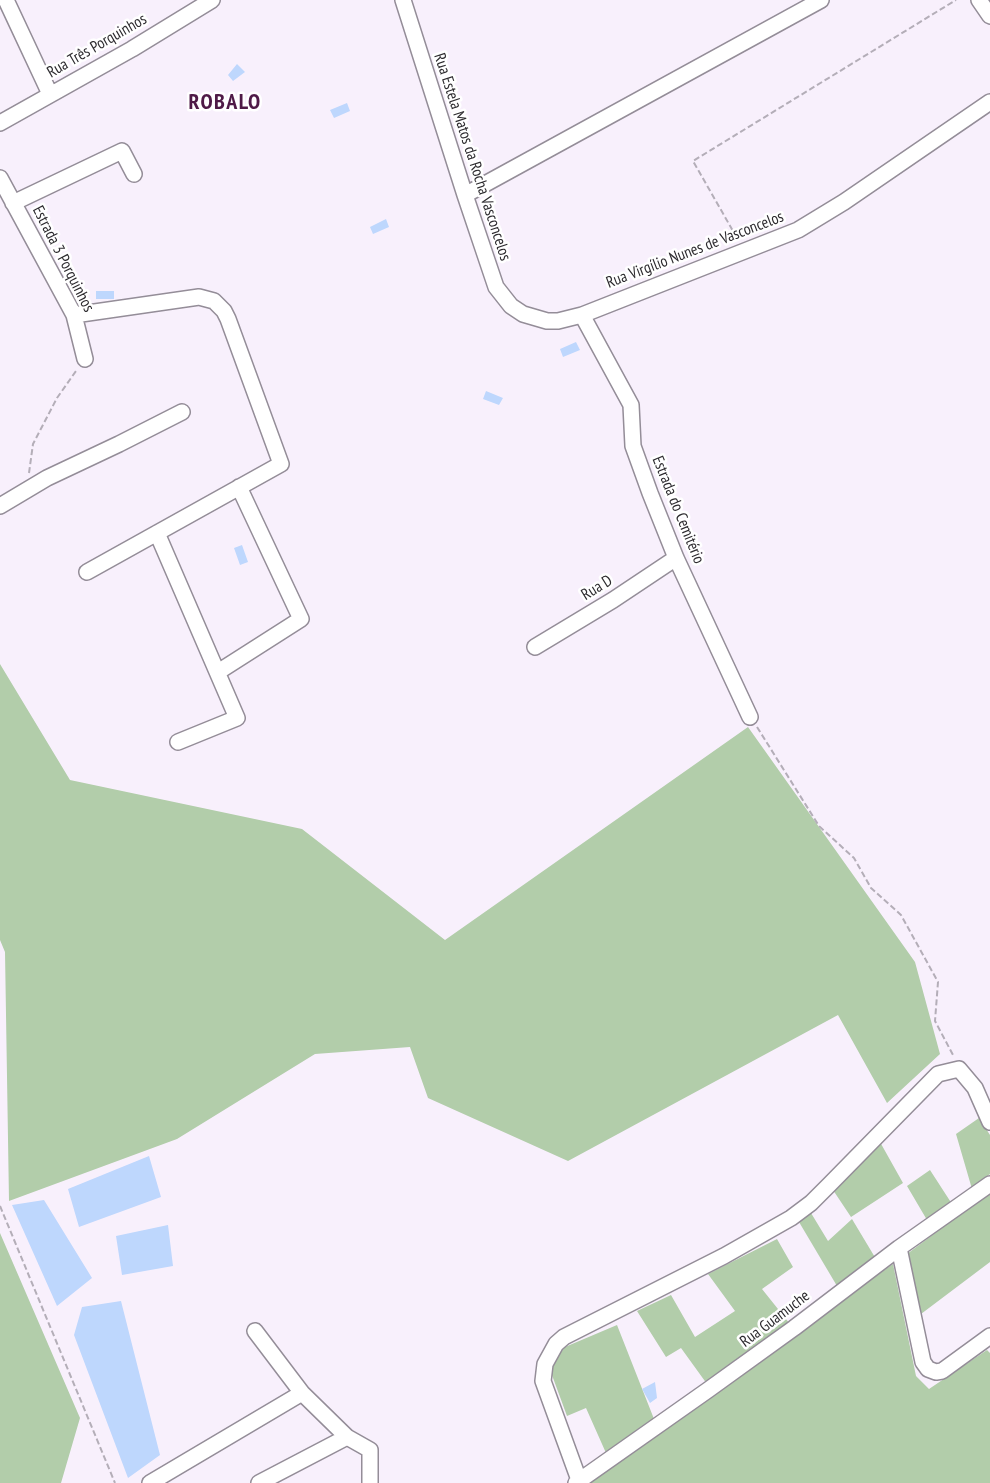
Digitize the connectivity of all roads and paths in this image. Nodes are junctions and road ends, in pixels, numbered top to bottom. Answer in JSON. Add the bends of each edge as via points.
{"nodes":[{"id":1,"x":6,"y":0,"type":"edge"},
{"id":2,"x":212,"y":0,"type":"edge"},
{"id":3,"x":403,"y":0,"type":"edge"},
{"id":4,"x":821,"y":0,"type":"edge"},
{"id":5,"x":956,"y":0,"type":"edge"},
{"id":6,"x":979,"y":0,"type":"edge"},
{"id":7,"x":990,"y":16,"type":"edge"},
{"id":8,"x":50,"y":94,"type":"junction"},
{"id":9,"x":990,"y":102,"type":"edge"},
{"id":10,"x":0,"y":123,"type":"edge"},
{"id":11,"x":134,"y":174,"type":"dead end"},
{"id":12,"x":0,"y":178,"type":"edge"},
{"id":13,"x":465,"y":195,"type":"junction"},
{"id":14,"x":14,"y":203,"type":"junction"},
{"id":15,"x":745,"y":251,"type":"junction"},
{"id":16,"x":523,"y":314,"type":"joint"},
{"id":17,"x":74,"y":315,"type":"junction"},
{"id":18,"x":582,"y":315,"type":"junction"},
{"id":19,"x":85,"y":359,"type":"joint"},
{"id":20,"x":182,"y":412,"type":"dead end"},
{"id":21,"x":239,"y":487,"type":"junction"},
{"id":22,"x":27,"y":488,"type":"junction"},
{"id":23,"x":0,"y":506,"type":"edge"},
{"id":24,"x":157,"y":533,"type":"junction"},
{"id":25,"x":676,"y":558,"type":"junction"},
{"id":26,"x":87,"y":572,"type":"dead end"},
{"id":27,"x":535,"y":647,"type":"dead end"},
{"id":28,"x":218,"y":672,"type":"junction"},
{"id":29,"x":750,"y":717,"type":"joint"},
{"id":30,"x":178,"y":742,"type":"dead end"},
{"id":31,"x":959,"y":1069,"type":"junction"},
{"id":32,"x":990,"y":1122,"type":"edge"},
{"id":33,"x":990,"y":1184,"type":"edge"},
{"id":34,"x":0,"y":1206,"type":"edge"},
{"id":35,"x":899,"y":1248,"type":"junction"},
{"id":36,"x":255,"y":1331,"type":"dead end"},
{"id":37,"x":990,"y":1336,"type":"edge"},
{"id":38,"x":302,"y":1393,"type":"junction"},
{"id":39,"x":347,"y":1437,"type":"junction"},
{"id":40,"x":578,"y":1481,"type":"edge"},
{"id":41,"x":115,"y":1483,"type":"edge"},
{"id":42,"x":150,"y":1483,"type":"edge"},
{"id":43,"x":259,"y":1483,"type":"edge"},
{"id":44,"x":370,"y":1483,"type":"edge"}],
"edges":[{"from":1,"to":8,"type":"street"},
{"from":2,"to":8,"type":"street","name":"Rua Três Porquinhos"},
{"from":3,"to":13,"type":"street","name":"Rua Estela Matos da Rocha Vasconcelos"},
{"from":4,"to":13,"type":"street"},
{"from":5,"to":15,"type":"path","via":[[693,161]]},
{"from":6,"to":7,"type":"street"},
{"from":8,"to":10,"type":"street","name":"Rua Três Porquinhos"},
{"from":9,"to":15,"type":"street","name":"Rua Virgílio Nunes de Vasconcelos","via":[[798,230]]},
{"from":11,"to":14,"type":"street","via":[[122,151]]},
{"from":12,"to":14,"type":"street","name":"Estrada 3 Porquinhos"},
{"from":13,"to":16,"type":"street","name":"Rua Estela Matos da Rocha Vasconcelos","via":[[496,286],[511,306]]},
{"from":14,"to":17,"type":"street","name":"Estrada 3 Porquinhos"},
{"from":15,"to":18,"type":"street","name":"Rua Virgílio Nunes de Vasconcelos"},
{"from":16,"to":18,"type":"street","name":"Rua Virgílio Nunes de Vasconcelos","via":[[547,321]]},
{"from":17,"to":19,"type":"street","name":"Estrada 3 Porquinhos"},
{"from":17,"to":21,"type":"street","via":[[199,297],[220,305],[281,464]]},
{"from":18,"to":25,"type":"street","name":"Estrada do Cemitério","via":[[630,405],[633,446]]},
{"from":19,"to":22,"type":"path","via":[[57,398],[33,444]]},
{"from":20,"to":22,"type":"street"},
{"from":21,"to":24,"type":"street"},
{"from":21,"to":28,"type":"street","via":[[301,619]]},
{"from":22,"to":23,"type":"street"},
{"from":24,"to":26,"type":"street"},
{"from":24,"to":28,"type":"street"},
{"from":25,"to":27,"type":"street","name":"Rua D"},
{"from":25,"to":29,"type":"street","name":"Estrada do Cemitério"},
{"from":28,"to":30,"type":"street","via":[[237,718]]},
{"from":29,"to":31,"type":"path","via":[[819,826],[854,858],[871,888],[901,915],[938,982],[935,1021]]},
{"from":31,"to":32,"type":"street","via":[[975,1088]]},
{"from":31,"to":40,"type":"street","via":[[930,1080],[811,1203],[791,1218],[556,1344],[544,1364],[543,1381]]},
{"from":33,"to":35,"type":"street","name":"Rua Guamuche"},
{"from":34,"to":41,"type":"path"},
{"from":35,"to":37,"type":"street","via":[[923,1362],[928,1369],[942,1371]]},
{"from":35,"to":40,"type":"street","name":"Rua Guamuche","via":[[746,1363]]},
{"from":36,"to":38,"type":"street"},
{"from":38,"to":39,"type":"street"},
{"from":38,"to":42,"type":"street"},
{"from":39,"to":43,"type":"street"},
{"from":39,"to":44,"type":"street","via":[[370,1450]]}]}
